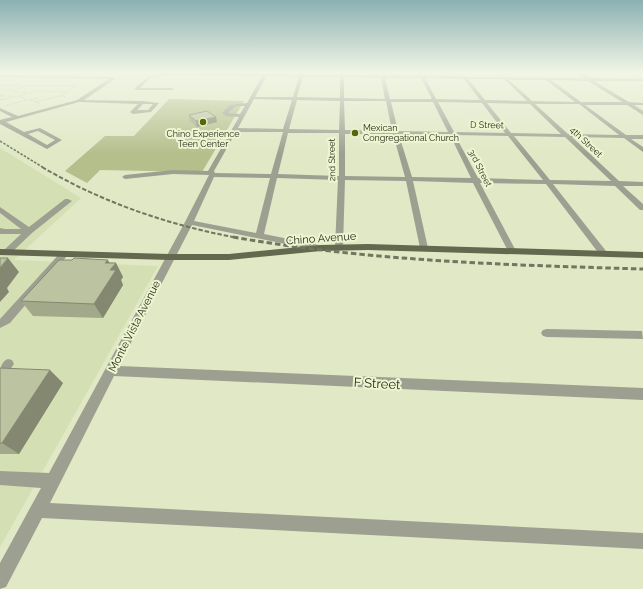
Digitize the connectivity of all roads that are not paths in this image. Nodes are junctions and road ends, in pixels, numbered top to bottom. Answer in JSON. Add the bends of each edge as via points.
{"nodes":[{"id":1,"x":252,"y":99,"type":"edge"},
{"id":2,"x":294,"y":99,"type":"edge"},
{"id":3,"x":341,"y":99,"type":"edge"},
{"id":4,"x":364,"y":99,"type":"edge"},
{"id":5,"x":482,"y":99,"type":"edge"},
{"id":6,"x":528,"y":99,"type":"edge"},
{"id":7,"x":575,"y":99,"type":"edge"},
{"id":8,"x":621,"y":99,"type":"edge"},
{"id":9,"x":389,"y":100,"type":"junction"},
{"id":10,"x":79,"y":101,"type":"joint"},
{"id":11,"x":436,"y":101,"type":"junction"},
{"id":12,"x":142,"y":102,"type":"dead end"},
{"id":13,"x":580,"y":103,"type":"junction"},
{"id":14,"x":486,"y":104,"type":"junction"},
{"id":15,"x":533,"y":104,"type":"junction"},
{"id":16,"x":628,"y":104,"type":"junction"},
{"id":17,"x":643,"y":104,"type":"edge"},
{"id":18,"x":248,"y":105,"type":"junction"},
{"id":19,"x":2,"y":107,"type":"edge"},
{"id":20,"x":643,"y":113,"type":"edge"},
{"id":21,"x":242,"y":116,"type":"junction"},
{"id":22,"x":18,"y":118,"type":"junction"},
{"id":23,"x":1,"y":122,"type":"edge"},
{"id":24,"x":234,"y":130,"type":"junction"},
{"id":25,"x":286,"y":130,"type":"junction"},
{"id":26,"x":341,"y":131,"type":"junction"},
{"id":27,"x":395,"y":132,"type":"junction"},
{"id":28,"x":452,"y":133,"type":"junction"},
{"id":29,"x":23,"y":134,"type":"junction"},
{"id":30,"x":509,"y":134,"type":"junction"},
{"id":31,"x":566,"y":135,"type":"junction"},
{"id":32,"x":624,"y":136,"type":"junction"},
{"id":33,"x":643,"y":137,"type":"edge"},
{"id":34,"x":643,"y":150,"type":"edge"},
{"id":35,"x":212,"y":174,"type":"junction"},
{"id":36,"x":275,"y":176,"type":"junction"},
{"id":37,"x":125,"y":177,"type":"dead end"},
{"id":38,"x":342,"y":178,"type":"junction"},
{"id":39,"x":409,"y":179,"type":"junction"},
{"id":40,"x":477,"y":180,"type":"junction"},
{"id":41,"x":548,"y":182,"type":"junction"},
{"id":42,"x":617,"y":184,"type":"junction"},
{"id":43,"x":643,"y":184,"type":"edge"},
{"id":44,"x":68,"y":201,"type":"dead end"},
{"id":45,"x":643,"y":208,"type":"edge"},
{"id":46,"x":0,"y":209,"type":"edge"},
{"id":47,"x":189,"y":222,"type":"junction"},
{"id":48,"x":0,"y":230,"type":"edge"},
{"id":49,"x":29,"y":231,"type":"junction"},
{"id":50,"x":260,"y":237,"type":"junction"},
{"id":51,"x":339,"y":247,"type":"junction"},
{"id":52,"x":321,"y":248,"type":"junction"},
{"id":53,"x":424,"y":248,"type":"junction"},
{"id":54,"x":512,"y":251,"type":"junction"},
{"id":55,"x":3,"y":252,"type":"edge"},
{"id":56,"x":602,"y":253,"type":"junction"},
{"id":57,"x":64,"y":254,"type":"junction"},
{"id":58,"x":643,"y":255,"type":"edge"},
{"id":59,"x":169,"y":257,"type":"junction"},
{"id":60,"x":0,"y":324,"type":"edge"},
{"id":61,"x":547,"y":333,"type":"dead end"},
{"id":62,"x":643,"y":336,"type":"edge"},
{"id":63,"x":8,"y":364,"type":"dead end"},
{"id":64,"x":110,"y":371,"type":"junction"},
{"id":65,"x":0,"y":374,"type":"edge"},
{"id":66,"x":643,"y":394,"type":"edge"},
{"id":67,"x":0,"y":478,"type":"edge"},
{"id":68,"x":52,"y":480,"type":"junction"},
{"id":69,"x":37,"y":510,"type":"junction"},
{"id":70,"x":643,"y":541,"type":"edge"},
{"id":71,"x":0,"y":580,"type":"edge"}],
"edges":[{"from":1,"to":18,"type":"street","name":"Monte Vista Avenue"},
{"from":2,"to":25,"type":"street"},
{"from":3,"to":26,"type":"street","name":"2nd Street"},
{"from":4,"to":9,"type":"street"},
{"from":5,"to":14,"type":"street"},
{"from":6,"to":15,"type":"street","name":"4th Street"},
{"from":7,"to":13,"type":"street"},
{"from":8,"to":16,"type":"street"},
{"from":9,"to":11,"type":"street"},
{"from":9,"to":27,"type":"street"},
{"from":10,"to":12,"type":"street"},
{"from":10,"to":22,"type":"street"},
{"from":11,"to":14,"type":"street"},
{"from":11,"to":28,"type":"street","name":"3rd Street"},
{"from":13,"to":15,"type":"street"},
{"from":13,"to":16,"type":"street"},
{"from":13,"to":32,"type":"street"},
{"from":14,"to":15,"type":"street"},
{"from":14,"to":30,"type":"street"},
{"from":15,"to":31,"type":"street","name":"4th Street"},
{"from":16,"to":17,"type":"street"},
{"from":16,"to":20,"type":"street"},
{"from":18,"to":21,"type":"street","name":"Monte Vista Avenue"},
{"from":18,"to":21,"type":"street","via":[[230,106],[225,113]]},
{"from":19,"to":22,"type":"street"},
{"from":21,"to":24,"type":"street","name":"Monte Vista Avenue"},
{"from":22,"to":23,"type":"street"},
{"from":23,"to":29,"type":"street"},
{"from":24,"to":25,"type":"street","name":"D Street"},
{"from":24,"to":35,"type":"street","name":"Monte Vista Avenue"},
{"from":25,"to":26,"type":"street","name":"D Street"},
{"from":25,"to":36,"type":"street"},
{"from":26,"to":27,"type":"street","name":"D Street"},
{"from":26,"to":38,"type":"street","name":"2nd Street"},
{"from":27,"to":28,"type":"street","name":"D Street"},
{"from":27,"to":39,"type":"street"},
{"from":28,"to":30,"type":"street","name":"D Street"},
{"from":28,"to":40,"type":"street","name":"3rd Street"},
{"from":29,"to":29,"type":"street","via":[[47,147],[59,140],[38,129]]},
{"from":30,"to":31,"type":"street","name":"D Street"},
{"from":30,"to":41,"type":"street"},
{"from":31,"to":32,"type":"street","name":"D Street"},
{"from":31,"to":42,"type":"street","name":"4th Street"},
{"from":32,"to":33,"type":"street","name":"D Street"},
{"from":32,"to":34,"type":"street"},
{"from":35,"to":36,"type":"street"},
{"from":35,"to":37,"type":"street","via":[[172,172]]},
{"from":35,"to":47,"type":"street","name":"Monte Vista Avenue"},
{"from":36,"to":38,"type":"street"},
{"from":36,"to":50,"type":"street"},
{"from":38,"to":39,"type":"street"},
{"from":38,"to":51,"type":"street","name":"2nd Street"},
{"from":39,"to":40,"type":"street"},
{"from":39,"to":53,"type":"street"},
{"from":40,"to":41,"type":"street"},
{"from":40,"to":54,"type":"street","name":"3rd Street"},
{"from":41,"to":42,"type":"street"},
{"from":41,"to":56,"type":"street"},
{"from":42,"to":43,"type":"street"},
{"from":42,"to":45,"type":"street","name":"4th Street"},
{"from":44,"to":49,"type":"street"},
{"from":46,"to":49,"type":"street"},
{"from":47,"to":50,"type":"street"},
{"from":47,"to":59,"type":"street","name":"Monte Vista Avenue"},
{"from":48,"to":49,"type":"street"},
{"from":49,"to":55,"type":"street"},
{"from":50,"to":52,"type":"street"},
{"from":51,"to":52,"type":"main road","name":"Chino Avenue"},
{"from":51,"to":53,"type":"main road","name":"Chino Avenue"},
{"from":52,"to":59,"type":"main road","name":"Chino Avenue","via":[[230,257]]},
{"from":53,"to":54,"type":"main road","name":"Chino Avenue"},
{"from":54,"to":56,"type":"main road","name":"Chino Avenue"},
{"from":55,"to":57,"type":"main road","name":"Chino Avenue"},
{"from":56,"to":58,"type":"main road","name":"Chino Avenue"},
{"from":57,"to":59,"type":"main road","name":"Chino Avenue"},
{"from":57,"to":60,"type":"street"},
{"from":59,"to":64,"type":"street","name":"Monte Vista Avenue"},
{"from":61,"to":62,"type":"street"},
{"from":63,"to":65,"type":"street"},
{"from":64,"to":66,"type":"street","name":"F Street"},
{"from":64,"to":68,"type":"street","name":"Monte Vista Avenue"},
{"from":67,"to":68,"type":"street"},
{"from":68,"to":69,"type":"street","name":"Monte Vista Avenue"},
{"from":69,"to":70,"type":"street"},
{"from":69,"to":71,"type":"street","name":"Monte Vista Avenue"}]}
